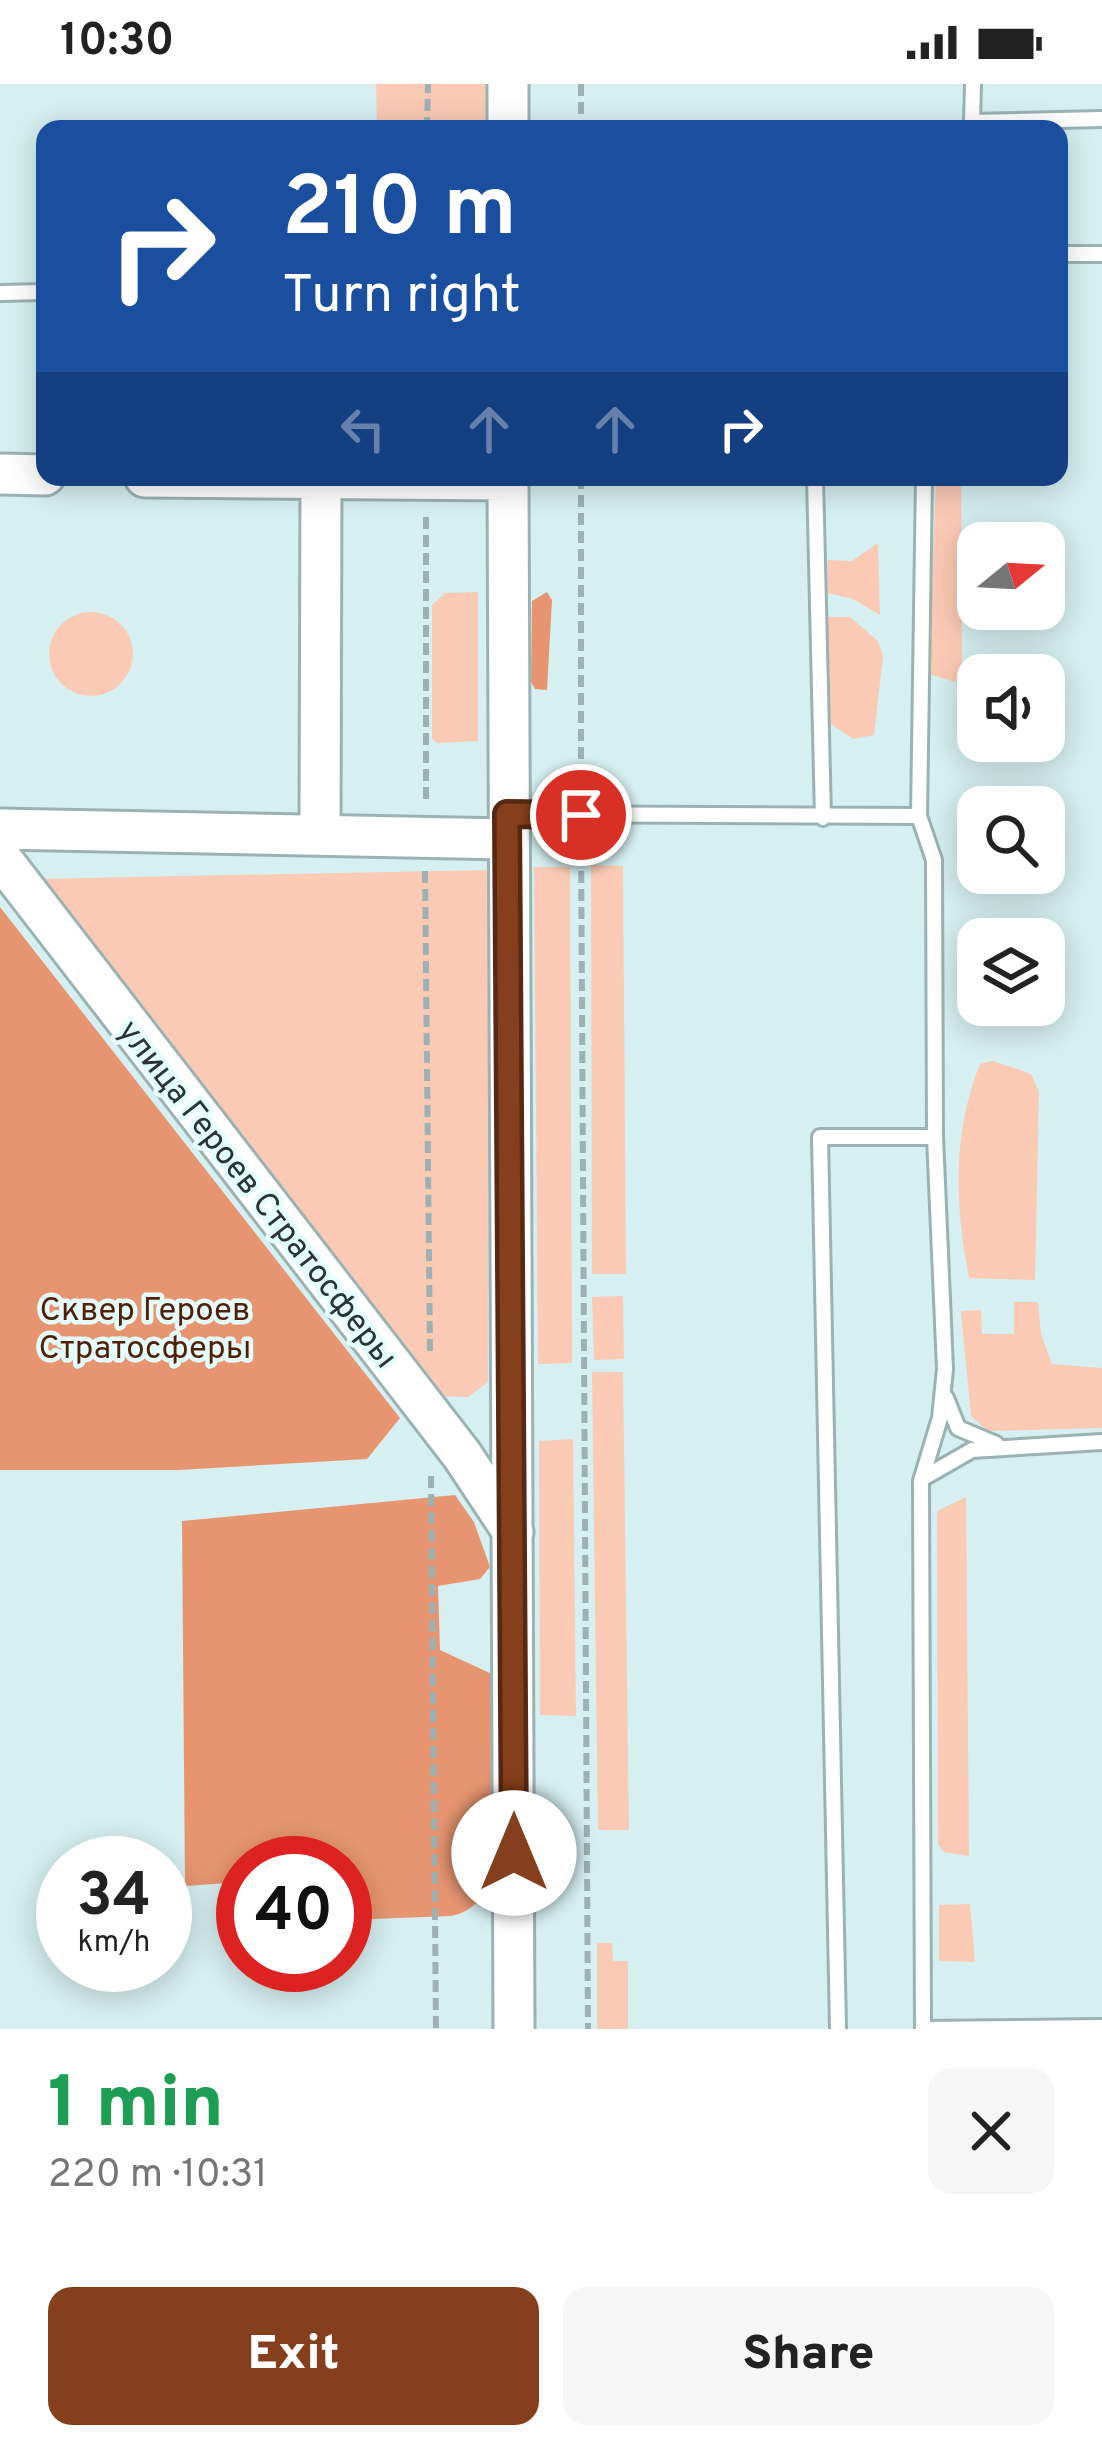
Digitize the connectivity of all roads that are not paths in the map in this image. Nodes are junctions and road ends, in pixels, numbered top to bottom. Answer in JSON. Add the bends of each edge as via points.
{"nodes":[{"id":1,"x":508,"y":84,"type":"edge"},
{"id":2,"x":973,"y":84,"type":"edge"},
{"id":3,"x":1102,"y":119,"type":"edge"},
{"id":4,"x":508,"y":120,"type":"edge"},
{"id":5,"x":972,"y":120,"type":"edge"},
{"id":6,"x":1059,"y":120,"type":"edge"},
{"id":7,"x":1068,"y":254,"type":"edge"},
{"id":8,"x":1102,"y":254,"type":"edge"},
{"id":9,"x":36,"y":292,"type":"edge"},
{"id":10,"x":0,"y":293,"type":"edge"},
{"id":11,"x":0,"y":474,"type":"edge"},
{"id":12,"x":36,"y":475,"type":"edge"},
{"id":13,"x":320,"y":486,"type":"edge"},
{"id":14,"x":508,"y":486,"type":"edge"},
{"id":15,"x":815,"y":486,"type":"edge"},
{"id":16,"x":924,"y":486,"type":"edge"},
{"id":17,"x":919,"y":816,"type":"junction"},
{"id":18,"x":823,"y":818,"type":"junction"},
{"id":19,"x":507,"y":826,"type":"junction"},
{"id":20,"x":0,"y":829,"type":"edge"},
{"id":21,"x":320,"y":836,"type":"junction"},
{"id":22,"x":0,"y":857,"type":"edge"},
{"id":23,"x":935,"y":1137,"type":"junction"},
{"id":24,"x":945,"y":1370,"type":"junction"},
{"id":25,"x":1102,"y":1442,"type":"edge"},
{"id":26,"x":1016,"y":1446,"type":"junction"},
{"id":27,"x":921,"y":1481,"type":"junction"},
{"id":28,"x":513,"y":1532,"type":"junction"},
{"id":29,"x":1102,"y":2027,"type":"edge"},
{"id":30,"x":514,"y":2029,"type":"edge"},
{"id":31,"x":838,"y":2029,"type":"edge"}],
"edges":[{"from":1,"to":4,"type":"street"},
{"from":2,"to":5,"type":"lane"},
{"from":3,"to":6,"type":"lane"},
{"from":7,"to":8,"type":"lane"},
{"from":9,"to":10,"type":"lane"},
{"from":11,"to":12,"type":"street"},
{"from":13,"to":21,"type":"street"},
{"from":14,"to":19,"type":"street"},
{"from":15,"to":18,"type":"lane"},
{"from":16,"to":17,"type":"lane"},
{"from":17,"to":18,"type":"lane"},
{"from":17,"to":23,"type":"lane","via":[[934,860]]},
{"from":18,"to":19,"type":"lane","via":[[581,815]]},
{"from":19,"to":21,"type":"street","via":[[426,837]]},
{"from":19,"to":28,"type":"street"},
{"from":20,"to":21,"type":"street"},
{"from":22,"to":28,"type":"street","name":"улица Героев Стратосферы"},
{"from":23,"to":24,"type":"lane"},
{"from":23,"to":31,"type":"lane","via":[[820,1137]]},
{"from":24,"to":26,"type":"lane","via":[[958,1428]]},
{"from":24,"to":27,"type":"lane"},
{"from":25,"to":26,"type":"lane"},
{"from":26,"to":27,"type":"lane","via":[[972,1450]]},
{"from":27,"to":29,"type":"lane","via":[[923,2029]]},
{"from":28,"to":30,"type":"street"}]}
